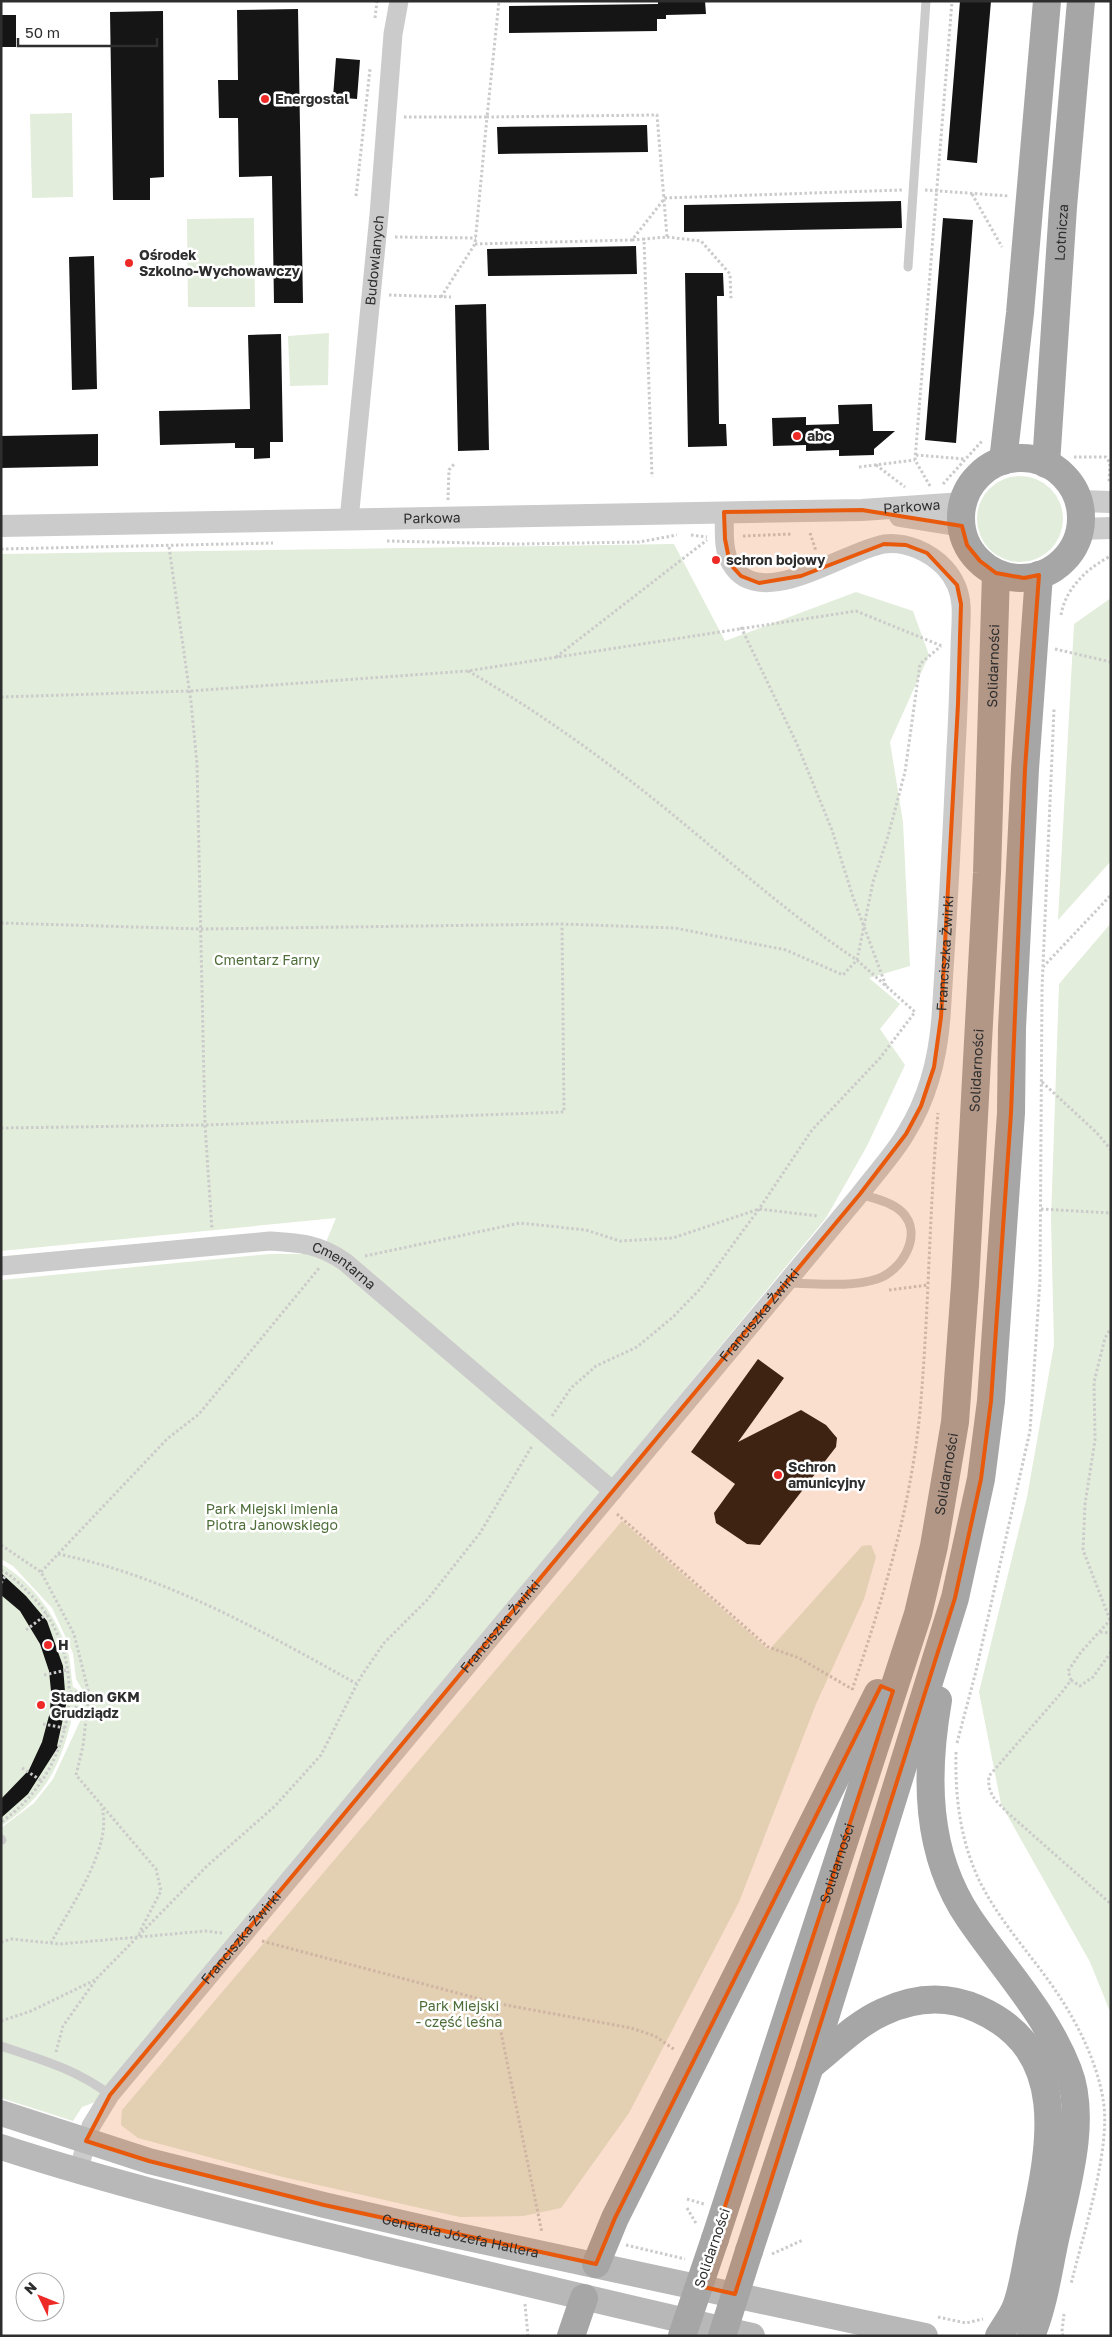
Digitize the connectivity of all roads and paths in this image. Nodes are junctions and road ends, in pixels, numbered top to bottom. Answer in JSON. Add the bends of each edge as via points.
{"nodes":[{"id":1,"x":377,"y":1,"type":"edge"},
{"id":2,"x":399,"y":1,"type":"edge"},
{"id":3,"x":500,"y":1,"type":"edge"},
{"id":4,"x":926,"y":1,"type":"edge"},
{"id":5,"x":952,"y":1,"type":"edge"},
{"id":6,"x":1047,"y":1,"type":"edge"},
{"id":7,"x":1081,"y":1,"type":"edge"},
{"id":8,"x":375,"y":26,"type":"dead end"},
{"id":9,"x":370,"y":64,"type":"dead end"},
{"id":10,"x":487,"y":117,"type":"junction"},
{"id":11,"x":387,"y":118,"type":"junction"},
{"id":12,"x":914,"y":189,"type":"junction"},
{"id":13,"x":935,"y":191,"type":"junction"},
{"id":14,"x":972,"y":193,"type":"junction"},
{"id":15,"x":356,"y":196,"type":"dead end"},
{"id":16,"x":1012,"y":196,"type":"dead end"},
{"id":17,"x":665,"y":198,"type":"junction"},
{"id":18,"x":377,"y":237,"type":"junction"},
{"id":19,"x":667,"y":237,"type":"junction"},
{"id":20,"x":476,"y":238,"type":"junction"},
{"id":21,"x":644,"y":239,"type":"junction"},
{"id":22,"x":632,"y":240,"type":"junction"},
{"id":23,"x":475,"y":244,"type":"junction"},
{"id":24,"x":1002,"y":248,"type":"dead end"},
{"id":25,"x":908,"y":267,"type":"dead end"},
{"id":26,"x":371,"y":295,"type":"junction"},
{"id":27,"x":441,"y":297,"type":"junction"},
{"id":28,"x":450,"y":297,"type":"dead end"},
{"id":29,"x":731,"y":299,"type":"dead end"},
{"id":30,"x":985,"y":436,"type":"dead end"},
{"id":31,"x":1074,"y":456,"type":"dead end"},
{"id":32,"x":915,"y":458,"type":"junction"},
{"id":33,"x":965,"y":460,"type":"junction"},
{"id":34,"x":1003,"y":461,"type":"junction"},
{"id":35,"x":454,"y":464,"type":"dead end"},
{"id":36,"x":1046,"y":464,"type":"junction"},
{"id":37,"x":875,"y":465,"type":"junction"},
{"id":38,"x":859,"y":467,"type":"dead end"},
{"id":39,"x":652,"y":477,"type":"dead end"},
{"id":40,"x":905,"y":487,"type":"dead end"},
{"id":41,"x":940,"y":487,"type":"dead end"},
{"id":42,"x":934,"y":493,"type":"dead end"},
{"id":43,"x":1110,"y":494,"type":"edge"},
{"id":44,"x":1078,"y":500,"type":"junction"},
{"id":45,"x":447,"y":505,"type":"dead end"},
{"id":46,"x":724,"y":512,"type":"junction"},
{"id":47,"x":962,"y":514,"type":"junction"},
{"id":48,"x":349,"y":520,"type":"junction"},
{"id":49,"x":1,"y":526,"type":"edge"},
{"id":50,"x":1111,"y":528,"type":"edge"},
{"id":51,"x":1080,"y":529,"type":"junction"},
{"id":52,"x":802,"y":533,"type":"dead end"},
{"id":53,"x":819,"y":533,"type":"dead end"},
{"id":54,"x":795,"y":534,"type":"dead end"},
{"id":55,"x":717,"y":539,"type":"junction"},
{"id":56,"x":385,"y":541,"type":"dead end"},
{"id":57,"x":278,"y":543,"type":"dead end"},
{"id":58,"x":169,"y":547,"type":"junction"},
{"id":59,"x":1,"y":549,"type":"edge"},
{"id":60,"x":1111,"y":556,"type":"edge"},
{"id":61,"x":996,"y":573,"type":"junction"},
{"id":62,"x":1038,"y":576,"type":"junction"},
{"id":63,"x":1060,"y":620,"type":"dead end"},
{"id":64,"x":741,"y":628,"type":"junction"},
{"id":65,"x":1057,"y":640,"type":"dead end"},
{"id":66,"x":951,"y":647,"type":"junction"},
{"id":67,"x":1055,"y":650,"type":"junction"},
{"id":68,"x":555,"y":657,"type":"junction"},
{"id":69,"x":1055,"y":658,"type":"dead end"},
{"id":70,"x":1111,"y":662,"type":"edge"},
{"id":71,"x":467,"y":671,"type":"junction"},
{"id":72,"x":190,"y":691,"type":"junction"},
{"id":73,"x":1,"y":697,"type":"edge"},
{"id":74,"x":1054,"y":703,"type":"dead end"},
{"id":75,"x":1111,"y":895,"type":"edge"},
{"id":76,"x":1,"y":923,"type":"edge"},
{"id":77,"x":562,"y":924,"type":"junction"},
{"id":78,"x":864,"y":926,"type":"junction"},
{"id":79,"x":201,"y":929,"type":"junction"},
{"id":80,"x":857,"y":960,"type":"junction"},
{"id":81,"x":1043,"y":967,"type":"junction"},
{"id":82,"x":887,"y":987,"type":"junction"},
{"id":83,"x":1041,"y":1082,"type":"junction"},
{"id":84,"x":938,"y":1112,"type":"dead end"},
{"id":85,"x":205,"y":1125,"type":"junction"},
{"id":86,"x":1,"y":1128,"type":"edge"},
{"id":87,"x":1111,"y":1150,"type":"edge"},
{"id":88,"x":860,"y":1194,"type":"junction"},
{"id":89,"x":759,"y":1209,"type":"junction"},
{"id":90,"x":1041,"y":1209,"type":"junction"},
{"id":91,"x":1111,"y":1213,"type":"edge"},
{"id":92,"x":840,"y":1218,"type":"junction"},
{"id":93,"x":213,"y":1245,"type":"junction"},
{"id":94,"x":338,"y":1257,"type":"junction"},
{"id":95,"x":1,"y":1266,"type":"edge"},
{"id":96,"x":872,"y":1280,"type":"junction"},
{"id":97,"x":786,"y":1283,"type":"junction"},
{"id":98,"x":928,"y":1285,"type":"junction"},
{"id":99,"x":1111,"y":1328,"type":"edge"},
{"id":100,"x":542,"y":1430,"type":"junction"},
{"id":101,"x":608,"y":1496,"type":"junction"},
{"id":102,"x":1,"y":1545,"type":"edge"},
{"id":103,"x":57,"y":1554,"type":"junction"},
{"id":104,"x":1,"y":1570,"type":"edge"},
{"id":105,"x":41,"y":1572,"type":"junction"},
{"id":106,"x":7,"y":1573,"type":"junction"},
{"id":107,"x":1,"y":1583,"type":"edge"},
{"id":108,"x":954,"y":1598,"type":"junction"},
{"id":109,"x":47,"y":1614,"type":"junction"},
{"id":110,"x":918,"y":1614,"type":"junction"},
{"id":111,"x":1110,"y":1620,"type":"edge"},
{"id":112,"x":26,"y":1630,"type":"dead end"},
{"id":113,"x":1100,"y":1632,"type":"junction"},
{"id":114,"x":1111,"y":1633,"type":"edge"},
{"id":115,"x":1111,"y":1652,"type":"edge"},
{"id":116,"x":67,"y":1670,"type":"junction"},
{"id":117,"x":44,"y":1675,"type":"dead end"},
{"id":118,"x":1071,"y":1680,"type":"junction"},
{"id":119,"x":358,"y":1684,"type":"junction"},
{"id":120,"x":852,"y":1689,"type":"junction"},
{"id":121,"x":69,"y":1692,"type":"junction"},
{"id":122,"x":849,"y":1698,"type":"dead end"},
{"id":123,"x":76,"y":1720,"type":"dead end"},
{"id":124,"x":43,"y":1724,"type":"dead end"},
{"id":125,"x":65,"y":1728,"type":"junction"},
{"id":126,"x":22,"y":1768,"type":"dead end"},
{"id":127,"x":42,"y":1782,"type":"junction"},
{"id":128,"x":101,"y":1806,"type":"junction"},
{"id":129,"x":1,"y":1822,"type":"edge"},
{"id":130,"x":1111,"y":1904,"type":"edge"},
{"id":131,"x":243,"y":1936,"type":"junction"},
{"id":132,"x":136,"y":1938,"type":"junction"},
{"id":133,"x":1,"y":1942,"type":"edge"},
{"id":134,"x":51,"y":1943,"type":"junction"},
{"id":135,"x":97,"y":1978,"type":"junction"},
{"id":136,"x":495,"y":2003,"type":"junction"},
{"id":137,"x":1,"y":2021,"type":"edge"},
{"id":138,"x":681,"y":2042,"type":"dead end"},
{"id":139,"x":1,"y":2046,"type":"edge"},
{"id":140,"x":677,"y":2051,"type":"junction"},
{"id":141,"x":673,"y":2059,"type":"dead end"},
{"id":142,"x":53,"y":2063,"type":"junction"},
{"id":143,"x":810,"y":2066,"type":"junction"},
{"id":144,"x":110,"y":2095,"type":"junction"},
{"id":145,"x":1,"y":2113,"type":"edge"},
{"id":146,"x":86,"y":2141,"type":"junction"},
{"id":147,"x":1,"y":2147,"type":"edge"},
{"id":148,"x":78,"y":2172,"type":"junction"},
{"id":149,"x":688,"y":2199,"type":"dead end"},
{"id":150,"x":713,"y":2207,"type":"dead end"},
{"id":151,"x":607,"y":2236,"type":"junction"},
{"id":152,"x":803,"y":2240,"type":"dead end"},
{"id":153,"x":543,"y":2241,"type":"dead end"},
{"id":154,"x":760,"y":2253,"type":"junction"},
{"id":155,"x":689,"y":2260,"type":"dead end"},
{"id":156,"x":596,"y":2264,"type":"junction"},
{"id":157,"x":1070,"y":2288,"type":"dead end"},
{"id":158,"x":527,"y":2298,"type":"dead end"},
{"id":159,"x":584,"y":2298,"type":"junction"},
{"id":160,"x":1066,"y":2307,"type":"dead end"},
{"id":161,"x":927,"y":2326,"type":"edge"},
{"id":162,"x":995,"y":2327,"type":"edge"},
{"id":163,"x":528,"y":2336,"type":"edge"},
{"id":164,"x":571,"y":2336,"type":"edge"},
{"id":165,"x":682,"y":2336,"type":"edge"},
{"id":166,"x":722,"y":2336,"type":"edge"},
{"id":167,"x":752,"y":2336,"type":"edge"},
{"id":168,"x":1031,"y":2336,"type":"edge"},
{"id":169,"x":1063,"y":2336,"type":"edge"}],
"edges":[{"from":1,"to":8,"type":"path"},
{"from":2,"to":11,"type":"street","name":"Budowlanych","via":[[393,34]]},
{"from":3,"to":10,"type":"path"},
{"from":4,"to":12,"type":"lane"},
{"from":5,"to":13,"type":"path"},
{"from":6,"to":34,"type":"main road","via":[[1020,313]]},
{"from":7,"to":36,"type":"main road","name":"Lotnicza"},
{"from":9,"to":15,"type":"path"},
{"from":10,"to":11,"type":"path"},
{"from":10,"to":17,"type":"path","via":[[657,115]]},
{"from":10,"to":20,"type":"path"},
{"from":11,"to":18,"type":"street","name":"Budowlanych"},
{"from":12,"to":13,"type":"path"},
{"from":12,"to":17,"type":"path"},
{"from":12,"to":25,"type":"lane"},
{"from":13,"to":14,"type":"path"},
{"from":13,"to":32,"type":"path"},
{"from":14,"to":16,"type":"path"},
{"from":14,"to":24,"type":"path"},
{"from":17,"to":19,"type":"path"},
{"from":17,"to":22,"type":"path"},
{"from":18,"to":20,"type":"path"},
{"from":18,"to":26,"type":"street","name":"Budowlanych"},
{"from":19,"to":21,"type":"path"},
{"from":19,"to":29,"type":"path","via":[[701,241],[730,274]]},
{"from":20,"to":23,"type":"path"},
{"from":21,"to":22,"type":"path"},
{"from":21,"to":39,"type":"path"},
{"from":22,"to":23,"type":"path"},
{"from":23,"to":27,"type":"path"},
{"from":26,"to":27,"type":"path"},
{"from":26,"to":48,"type":"street","name":"Budowlanych"},
{"from":27,"to":28,"type":"path"},
{"from":30,"to":33,"type":"path"},
{"from":31,"to":43,"type":"path","via":[[1106,457],[1110,463]]},
{"from":32,"to":33,"type":"path"},
{"from":32,"to":37,"type":"path"},
{"from":32,"to":42,"type":"path"},
{"from":33,"to":41,"type":"path"},
{"from":34,"to":36,"type":"main road","via":[[1032,459]]},
{"from":34,"to":47,"type":"main road","via":[[977,477],[969,489]]},
{"from":35,"to":45,"type":"path","via":[[449,470]]},
{"from":36,"to":44,"type":"main road","via":[[1066,478]]},
{"from":37,"to":38,"type":"path"},
{"from":37,"to":40,"type":"path"},
{"from":43,"to":44,"type":"street"},
{"from":44,"to":51,"type":"main road"},
{"from":46,"to":47,"type":"street","name":"Parkowa","via":[[862,510]]},
{"from":46,"to":48,"type":"street","name":"Parkowa"},
{"from":46,"to":55,"type":"street","name":"Franciszka Żwirki"},
{"from":47,"to":61,"type":"main road","via":[[972,551],[980,562]]},
{"from":48,"to":49,"type":"street","name":"Parkowa"},
{"from":50,"to":51,"type":"street"},
{"from":51,"to":62,"type":"main road","via":[[1072,549],[1058,566]]},
{"from":52,"to":53,"type":"path"},
{"from":54,"to":55,"type":"path"},
{"from":55,"to":56,"type":"path","via":[[682,535],[639,542]]},
{"from":55,"to":66,"type":"street","name":"Franciszka Żwirki","via":[[730,564],[741,576],[759,583],[801,576],[884,544],[906,545],[926,553],[945,568],[957,585],[961,604]]},
{"from":55,"to":68,"type":"path"},
{"from":57,"to":58,"type":"path"},
{"from":58,"to":59,"type":"path"},
{"from":58,"to":72,"type":"path"},
{"from":60,"to":63,"type":"path","via":[[1098,562],[1070,591]]},
{"from":61,"to":62,"type":"main road","via":[[1010,577]]},
{"from":61,"to":110,"type":"main road","name":"Solidarności","via":[[987,873],[956,1412],[934,1546]]},
{"from":62,"to":108,"type":"main road","via":[[1025,769],[1011,1113],[991,1401],[981,1479]]},
{"from":64,"to":66,"type":"path","via":[[856,611]]},
{"from":64,"to":68,"type":"path"},
{"from":64,"to":78,"type":"path","via":[[797,744],[832,830]]},
{"from":65,"to":67,"type":"path"},
{"from":66,"to":78,"type":"path","via":[[920,664],[906,772],[873,882]]},
{"from":66,"to":88,"type":"street","name":"Franciszka Żwirki","via":[[958,704],[941,1023],[934,1067],[906,1134]]},
{"from":67,"to":69,"type":"path"},
{"from":67,"to":70,"type":"path"},
{"from":68,"to":71,"type":"path"},
{"from":71,"to":72,"type":"path"},
{"from":71,"to":80,"type":"path","via":[[519,700],[628,779],[820,935]]},
{"from":72,"to":73,"type":"path"},
{"from":72,"to":79,"type":"path","via":[[197,764]]},
{"from":74,"to":81,"type":"path"},
{"from":75,"to":81,"type":"path"},
{"from":76,"to":79,"type":"path"},
{"from":77,"to":79,"type":"path"},
{"from":77,"to":80,"type":"path","via":[[675,928],[786,950],[844,975]]},
{"from":77,"to":85,"type":"path","via":[[564,1112]]},
{"from":78,"to":80,"type":"path"},
{"from":78,"to":82,"type":"path"},
{"from":79,"to":85,"type":"path"},
{"from":80,"to":82,"type":"path"},
{"from":81,"to":83,"type":"path"},
{"from":82,"to":89,"type":"path","via":[[915,1012],[880,1058],[812,1130]]},
{"from":83,"to":87,"type":"path"},
{"from":83,"to":90,"type":"path"},
{"from":84,"to":98,"type":"path"},
{"from":85,"to":86,"type":"path"},
{"from":85,"to":93,"type":"path"},
{"from":88,"to":92,"type":"street","name":"Franciszka Żwirki"},
{"from":88,"to":96,"type":"lane","via":[[888,1202],[903,1214],[910,1229],[904,1259],[894,1270]]},
{"from":89,"to":92,"type":"path"},
{"from":89,"to":94,"type":"path","via":[[673,1238],[620,1240],[586,1230],[520,1223]]},
{"from":89,"to":100,"type":"path","via":[[695,1294],[637,1347],[596,1366],[571,1388]]},
{"from":90,"to":91,"type":"path"},
{"from":90,"to":157,"type":"path","via":[[1040,1280],[1030,1431],[957,1744],[955,1778],[958,1818],[980,1882],[1068,2011],[1087,2049],[1104,2100],[1103,2137],[1096,2184]]},
{"from":92,"to":97,"type":"street","name":"Franciszka Żwirki"},
{"from":93,"to":94,"type":"street","name":"Cmentarna","via":[[270,1241],[309,1244]]},
{"from":93,"to":95,"type":"street","name":"Cmentarna"},
{"from":94,"to":100,"type":"street","name":"Cmentarna"},
{"from":94,"to":103,"type":"path","via":[[307,1285],[199,1414],[167,1439]]},
{"from":96,"to":97,"type":"lane","via":[[854,1284]]},
{"from":96,"to":98,"type":"path","via":[[878,1291]]},
{"from":97,"to":101,"type":"street","name":"Franciszka Żwirki"},
{"from":98,"to":120,"type":"path","via":[[920,1413],[902,1523],[884,1596]]},
{"from":99,"to":111,"type":"path","via":[[1105,1338],[1094,1382],[1095,1440],[1085,1504],[1083,1550]]},
{"from":100,"to":101,"type":"street","name":"Cmentarna"},
{"from":100,"to":119,"type":"path","via":[[480,1533],[427,1600],[384,1643]]},
{"from":101,"to":120,"type":"path","via":[[768,1647],[799,1658]]},
{"from":101,"to":131,"type":"street","name":"Franciszka Żwirki"},
{"from":102,"to":105,"type":"path"},
{"from":103,"to":105,"type":"path"},
{"from":103,"to":119,"type":"path","via":[[96,1562],[200,1601]]},
{"from":104,"to":106,"type":"path"},
{"from":105,"to":128,"type":"path","via":[[69,1622],[79,1652],[88,1694],[83,1746],[76,1775]]},
{"from":106,"to":107,"type":"path"},
{"from":106,"to":109,"type":"path"},
{"from":108,"to":143,"type":"main road"},
{"from":108,"to":168,"type":"main road","via":[[931,1749],[929,1777],[936,1847],[947,1878],[968,1917],[1050,2031],[1069,2071],[1076,2108],[1072,2160]]},
{"from":109,"to":112,"type":"path"},
{"from":109,"to":116,"type":"path","via":[[59,1638]]},
{"from":110,"to":151,"type":"main road"},
{"from":110,"to":165,"type":"main road","name":"Solidarności","bridge":true},
{"from":111,"to":113,"type":"path"},
{"from":113,"to":114,"type":"path"},
{"from":113,"to":118,"type":"path","via":[[1068,1671]]},
{"from":115,"to":118,"type":"path","via":[[1093,1677],[1080,1686]]},
{"from":116,"to":117,"type":"path"},
{"from":116,"to":121,"type":"path"},
{"from":118,"to":130,"type":"path","via":[[989,1776],[988,1786],[992,1797],[1008,1813]]},
{"from":119,"to":132,"type":"path","via":[[321,1755],[275,1806],[207,1866]]},
{"from":120,"to":122,"type":"path"},
{"from":121,"to":123,"type":"path","via":[[76,1692]]},
{"from":121,"to":125,"type":"path"},
{"from":124,"to":125,"type":"path"},
{"from":125,"to":127,"type":"path","via":[[59,1752]]},
{"from":126,"to":127,"type":"path"},
{"from":127,"to":129,"type":"path","via":[[20,1807]]},
{"from":128,"to":132,"type":"path","via":[[156,1869],[161,1891]]},
{"from":128,"to":134,"type":"path","via":[[105,1817],[102,1840],[94,1862]]},
{"from":131,"to":132,"type":"path","via":[[205,1931]]},
{"from":131,"to":136,"type":"path"},
{"from":131,"to":144,"type":"street","name":"Franciszka Żwirki"},
{"from":132,"to":134,"type":"path"},
{"from":132,"to":135,"type":"path"},
{"from":133,"to":134,"type":"path","via":[[12,1939]]},
{"from":135,"to":137,"type":"path","via":[[31,2011]]},
{"from":135,"to":142,"type":"path","via":[[63,2026]]},
{"from":136,"to":140,"type":"path","via":[[631,2028],[654,2036]]},
{"from":136,"to":153,"type":"path"},
{"from":138,"to":140,"type":"path"},
{"from":139,"to":142,"type":"lane"},
{"from":140,"to":141,"type":"path"},
{"from":142,"to":144,"type":"lane","via":[[92,2081]]},
{"from":143,"to":154,"type":"main road"},
{"from":143,"to":162,"type":"main road","via":[[882,2012],[906,2003],[934,1999],[960,2001],[986,2013],[1024,2042],[1039,2066],[1047,2094],[1050,2132],[1046,2166],[1016,2306]]},
{"from":144,"to":146,"type":"street","name":"Franciszka Żwirki","via":[[91,2126]]},
{"from":145,"to":146,"type":"main road","name":"Generała Józefa Hallera"},
{"from":146,"to":148,"type":"street","name":"Franciszka Żwirki"},
{"from":146,"to":156,"type":"main road","name":"Generała Józefa Hallera","via":[[149,2161],[324,2205],[445,2234]]},
{"from":147,"to":148,"type":"main road","name":"Generała Józefa Hallera"},
{"from":148,"to":159,"type":"main road","name":"Generała Józefa Hallera"},
{"from":149,"to":150,"type":"path"},
{"from":151,"to":155,"type":"path","via":[[631,2247]]},
{"from":151,"to":156,"type":"main road"},
{"from":152,"to":154,"type":"path"},
{"from":154,"to":166,"type":"main road","bridge":true},
{"from":156,"to":159,"type":"main road"},
{"from":156,"to":161,"type":"main road","name":"Generała Józefa Hallera"},
{"from":158,"to":163,"type":"path"},
{"from":159,"to":164,"type":"main road"},
{"from":159,"to":167,"type":"main road","name":"Generała Józefa Hallera"},
{"from":160,"to":169,"type":"path"},
{"from":161,"to":162,"type":"path","via":[[966,2323]]}]}
